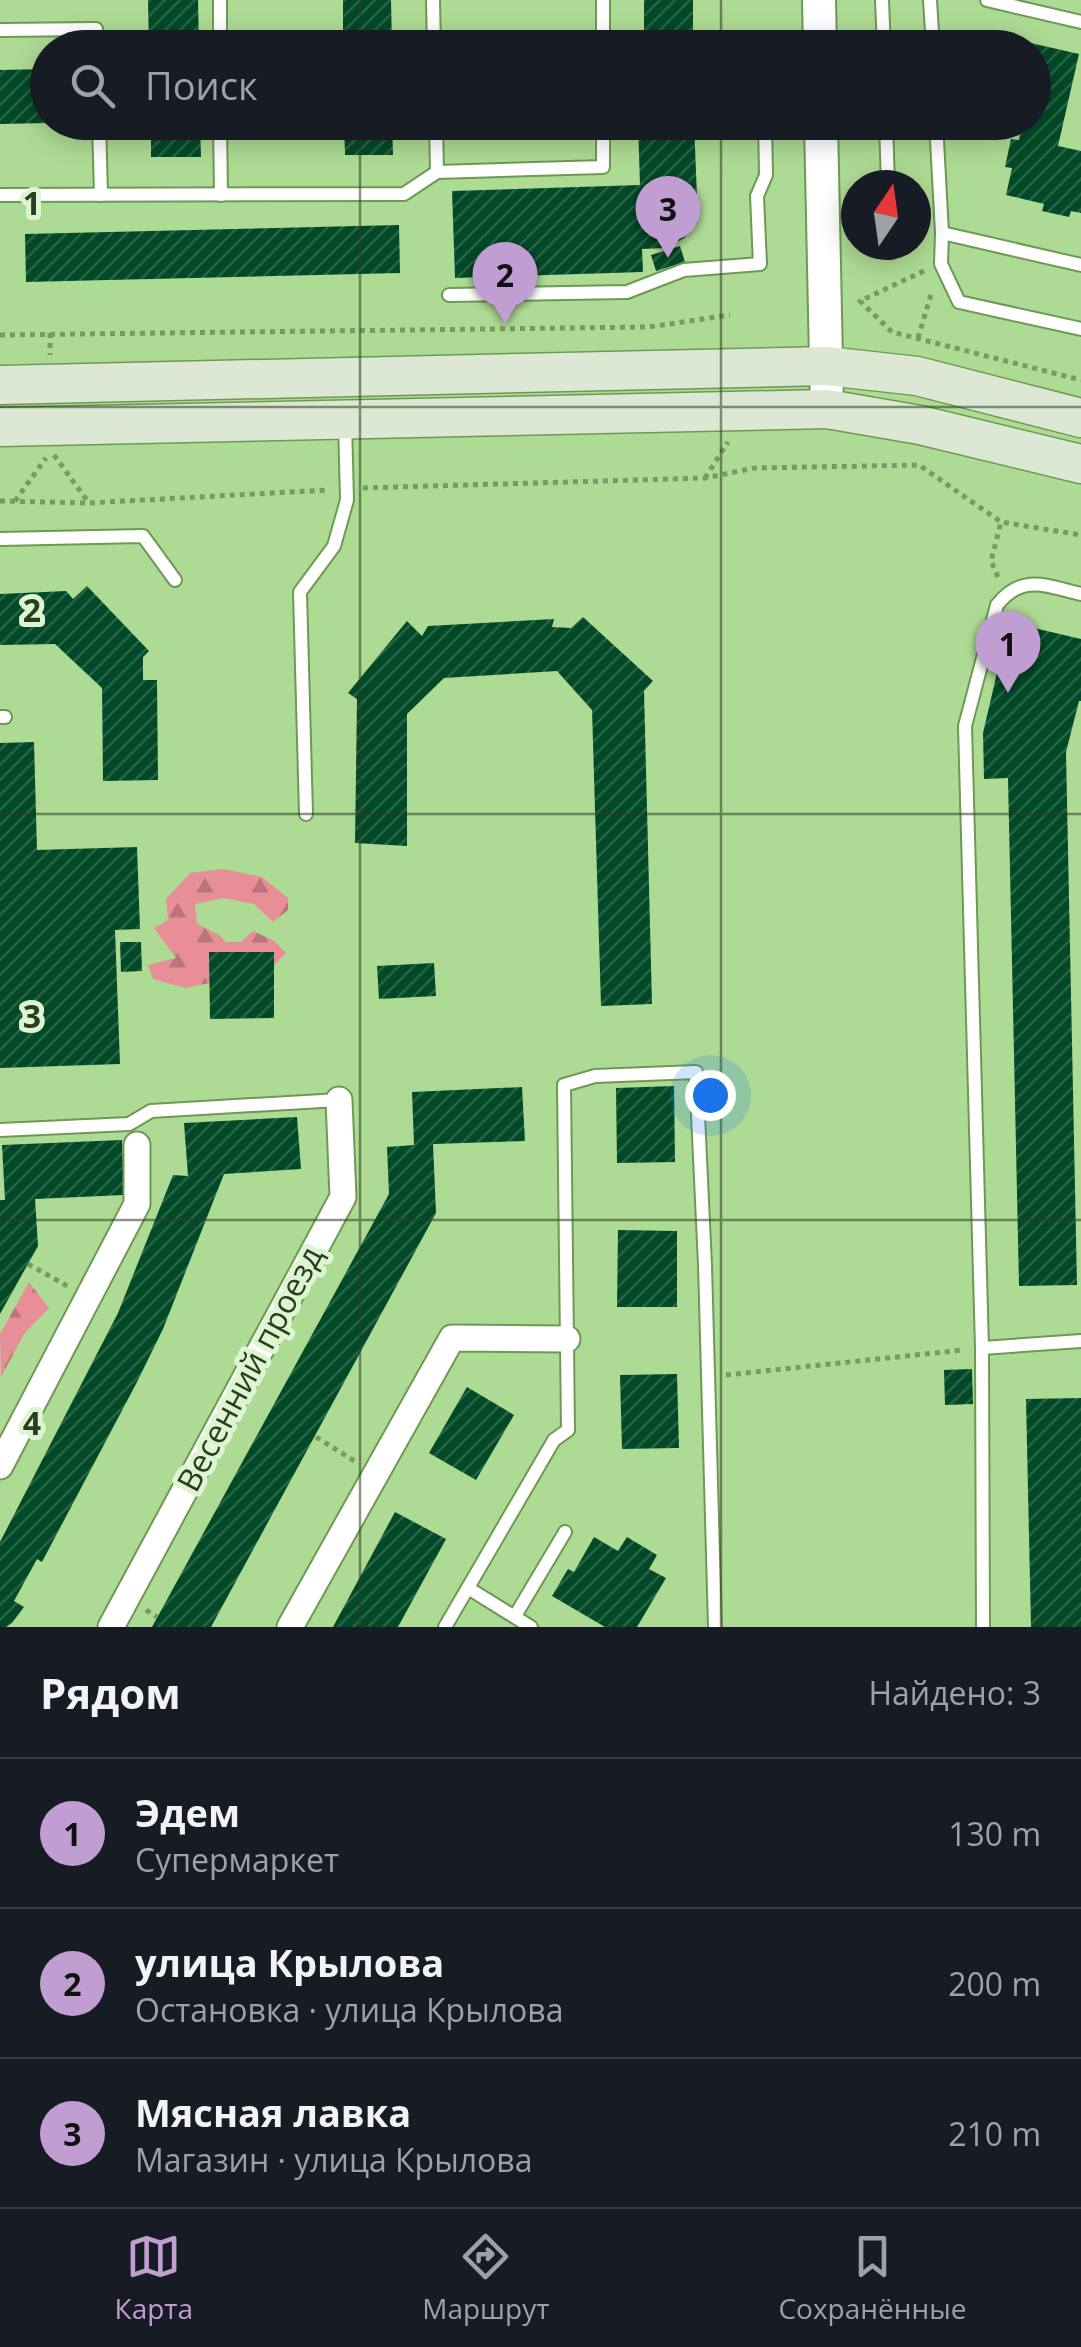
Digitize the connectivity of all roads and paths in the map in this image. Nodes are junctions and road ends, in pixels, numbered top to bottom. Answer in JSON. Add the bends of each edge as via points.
{"nodes":[{"id":1,"x":220,"y":0,"type":"edge"},
{"id":2,"x":433,"y":0,"type":"edge"},
{"id":3,"x":603,"y":0,"type":"edge"},
{"id":4,"x":820,"y":0,"type":"edge"},
{"id":5,"x":882,"y":0,"type":"edge"},
{"id":6,"x":930,"y":0,"type":"edge"},
{"id":7,"x":987,"y":0,"type":"edge"},
{"id":8,"x":1081,"y":22,"type":"edge"},
{"id":9,"x":0,"y":30,"type":"edge"},
{"id":10,"x":96,"y":30,"type":"edge"},
{"id":11,"x":220,"y":30,"type":"edge"},
{"id":12,"x":434,"y":30,"type":"edge"},
{"id":13,"x":603,"y":30,"type":"edge"},
{"id":14,"x":820,"y":30,"type":"edge"},
{"id":15,"x":883,"y":30,"type":"edge"},
{"id":16,"x":932,"y":30,"type":"edge"},
{"id":17,"x":99,"y":140,"type":"edge"},
{"id":18,"x":220,"y":140,"type":"edge"},
{"id":19,"x":437,"y":140,"type":"edge"},
{"id":20,"x":603,"y":140,"type":"edge"},
{"id":21,"x":765,"y":140,"type":"edge"},
{"id":22,"x":821,"y":140,"type":"edge"},
{"id":23,"x":887,"y":140,"type":"edge"},
{"id":24,"x":937,"y":140,"type":"edge"},
{"id":25,"x":888,"y":170,"type":"edge"},
{"id":26,"x":438,"y":172,"type":"junction"},
{"id":27,"x":0,"y":195,"type":"edge"},
{"id":28,"x":101,"y":195,"type":"junction"},
{"id":29,"x":221,"y":195,"type":"junction"},
{"id":30,"x":942,"y":233,"type":"junction"},
{"id":31,"x":941,"y":264,"type":"junction"},
{"id":32,"x":1081,"y":265,"type":"edge"},
{"id":33,"x":450,"y":295,"type":"dead end"},
{"id":34,"x":730,"y":315,"type":"dead end"},
{"id":35,"x":1081,"y":330,"type":"edge"},
{"id":36,"x":0,"y":335,"type":"edge"},
{"id":37,"x":918,"y":339,"type":"junction"},
{"id":38,"x":827,"y":366,"type":"junction"},
{"id":39,"x":1081,"y":380,"type":"edge"},
{"id":40,"x":0,"y":386,"type":"edge"},
{"id":41,"x":827,"y":409,"type":"junction"},
{"id":42,"x":1081,"y":418,"type":"edge"},
{"id":43,"x":344,"y":420,"type":"junction"},
{"id":44,"x":0,"y":427,"type":"edge"},
{"id":45,"x":733,"y":434,"type":"dead end"},
{"id":46,"x":1081,"y":464,"type":"edge"},
{"id":47,"x":705,"y":478,"type":"junction"},
{"id":48,"x":346,"y":489,"type":"junction"},
{"id":49,"x":0,"y":501,"type":"edge"},
{"id":50,"x":15,"y":501,"type":"junction"},
{"id":51,"x":88,"y":503,"type":"junction"},
{"id":52,"x":1001,"y":522,"type":"junction"},
{"id":53,"x":1081,"y":535,"type":"edge"},
{"id":54,"x":0,"y":539,"type":"edge"},
{"id":55,"x":992,"y":561,"type":"dead end"},
{"id":56,"x":175,"y":580,"type":"dead end"},
{"id":57,"x":1081,"y":594,"type":"edge"},
{"id":58,"x":306,"y":814,"type":"dead end"},
{"id":59,"x":339,"y":1100,"type":"joint"},
{"id":60,"x":0,"y":1130,"type":"edge"},
{"id":61,"x":137,"y":1145,"type":"dead end"},
{"id":62,"x":28,"y":1264,"type":"dead end"},
{"id":63,"x":88,"y":1298,"type":"junction"},
{"id":64,"x":567,"y":1339,"type":"junction"},
{"id":65,"x":1081,"y":1342,"type":"edge"},
{"id":66,"x":982,"y":1348,"type":"junction"},
{"id":67,"x":708,"y":1378,"type":"junction"},
{"id":68,"x":316,"y":1437,"type":"dead end"},
{"id":69,"x":0,"y":1466,"type":"edge"},
{"id":70,"x":376,"y":1474,"type":"junction"},
{"id":71,"x":566,"y":1532,"type":"dead end"},
{"id":72,"x":468,"y":1588,"type":"junction"},
{"id":73,"x":515,"y":1616,"type":"junction"},
{"id":74,"x":111,"y":1627,"type":"edge"},
{"id":75,"x":290,"y":1627,"type":"edge"},
{"id":76,"x":446,"y":1627,"type":"edge"},
{"id":77,"x":531,"y":1627,"type":"edge"},
{"id":78,"x":715,"y":1627,"type":"edge"},
{"id":79,"x":982,"y":1627,"type":"edge"}],
"edges":[{"from":1,"to":11,"type":"lane"},
{"from":2,"to":12,"type":"lane"},
{"from":3,"to":13,"type":"lane"},
{"from":4,"to":14,"type":"street"},
{"from":5,"to":15,"type":"lane"},
{"from":6,"to":16,"type":"lane"},
{"from":7,"to":8,"type":"lane"},
{"from":9,"to":10,"type":"lane"},
{"from":17,"to":28,"type":"lane"},
{"from":18,"to":29,"type":"lane"},
{"from":19,"to":26,"type":"lane"},
{"from":20,"to":26,"type":"lane","via":[[603,167]]},
{"from":21,"to":33,"type":"lane","via":[[766,174],[757,196],[760,264],[684,270],[628,292]]},
{"from":22,"to":38,"type":"street"},
{"from":23,"to":25,"type":"lane"},
{"from":24,"to":30,"type":"lane"},
{"from":26,"to":29,"type":"lane","via":[[404,194]]},
{"from":27,"to":28,"type":"lane"},
{"from":28,"to":29,"type":"lane"},
{"from":30,"to":31,"type":"lane"},
{"from":30,"to":32,"type":"lane"},
{"from":31,"to":35,"type":"lane","via":[[959,302]]},
{"from":31,"to":37,"type":"path"},
{"from":31,"to":37,"type":"path","via":[[860,300],[892,332]]},
{"from":34,"to":36,"type":"path","via":[[648,327]]},
{"from":37,"to":39,"type":"path"},
{"from":38,"to":40,"type":"main road"},
{"from":38,"to":41,"type":"street"},
{"from":38,"to":42,"type":"main road","via":[[917,376]]},
{"from":41,"to":43,"type":"main road"},
{"from":41,"to":46,"type":"main road"},
{"from":43,"to":44,"type":"main road"},
{"from":43,"to":48,"type":"lane"},
{"from":45,"to":47,"type":"path"},
{"from":47,"to":48,"type":"path"},
{"from":47,"to":52,"type":"path","via":[[755,468],[919,464]]},
{"from":48,"to":51,"type":"path"},
{"from":48,"to":58,"type":"lane","via":[[334,546],[300,592]]},
{"from":49,"to":50,"type":"path"},
{"from":50,"to":51,"type":"path"},
{"from":50,"to":51,"type":"path","via":[[51,451]]},
{"from":52,"to":53,"type":"path"},
{"from":52,"to":55,"type":"path"},
{"from":54,"to":56,"type":"lane","via":[[143,536]]},
{"from":57,"to":66,"type":"lane","via":[[1030,584],[997,605],[966,726]]},
{"from":59,"to":60,"type":"lane","via":[[151,1111],[130,1124]]},
{"from":59,"to":74,"type":"street","name":"Весенний проезд","via":[[343,1197]]},
{"from":61,"to":63,"type":"street","via":[[137,1204]]},
{"from":62,"to":63,"type":"path"},
{"from":63,"to":69,"type":"street"},
{"from":64,"to":67,"type":"lane","via":[[564,1085],[594,1076],[696,1072]]},
{"from":64,"to":70,"type":"street","via":[[452,1338]]},
{"from":64,"to":72,"type":"lane","via":[[568,1430],[554,1440]]},
{"from":65,"to":66,"type":"lane"},
{"from":66,"to":67,"type":"path"},
{"from":66,"to":79,"type":"lane"},
{"from":67,"to":78,"type":"lane"},
{"from":68,"to":70,"type":"path"},
{"from":70,"to":75,"type":"street"},
{"from":71,"to":73,"type":"lane"},
{"from":72,"to":73,"type":"lane"},
{"from":72,"to":76,"type":"lane"},
{"from":73,"to":77,"type":"lane"}]}
